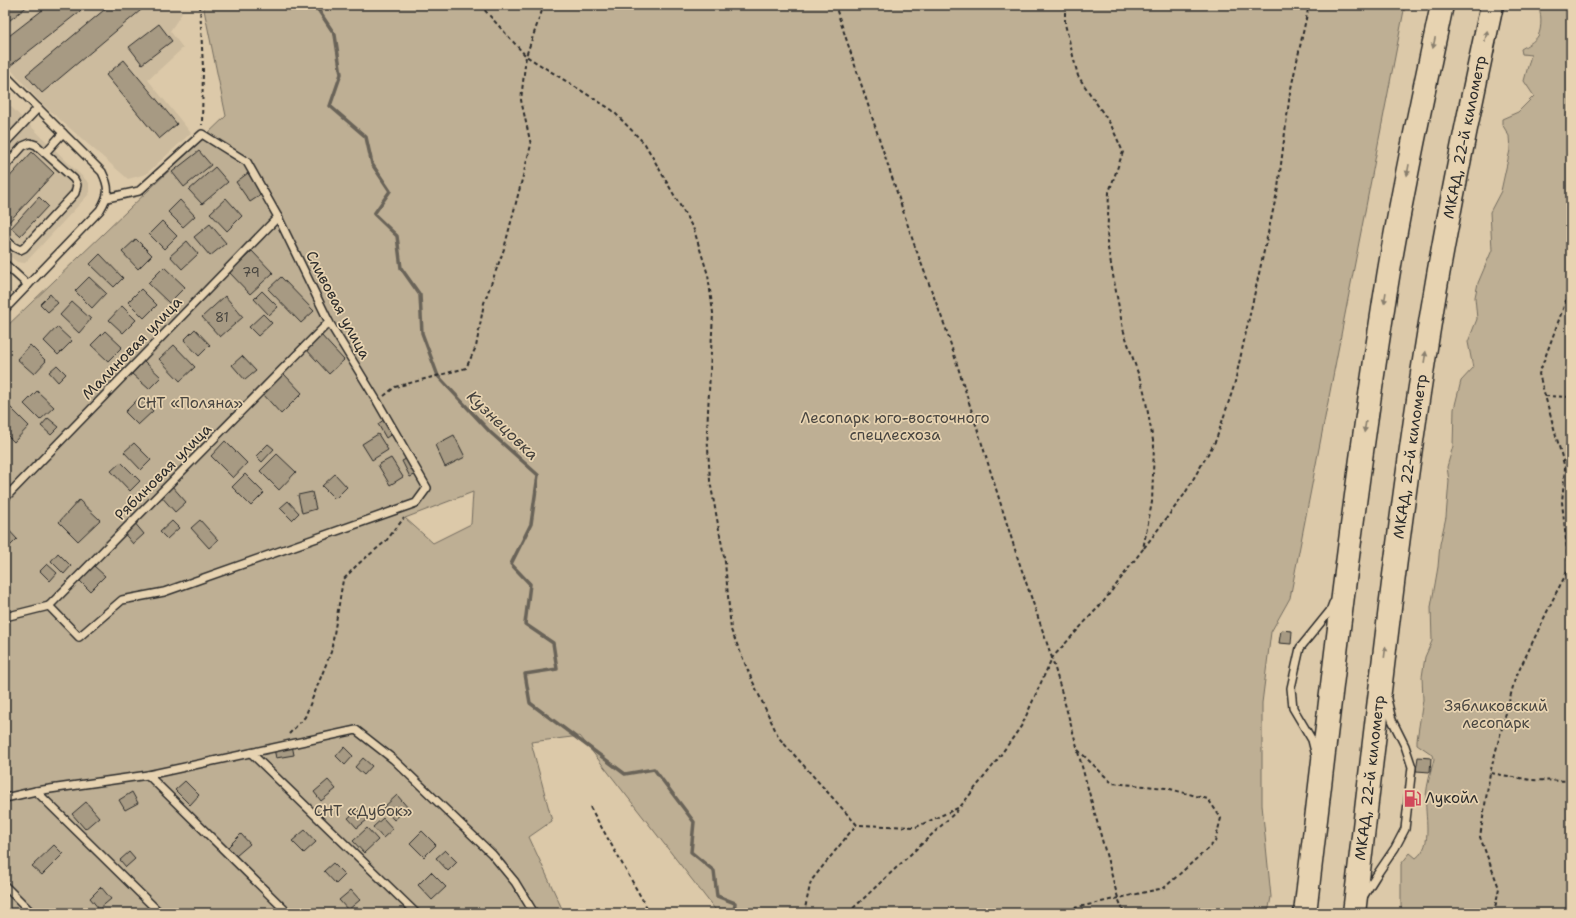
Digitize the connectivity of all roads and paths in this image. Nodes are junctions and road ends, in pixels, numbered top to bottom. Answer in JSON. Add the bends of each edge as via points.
{"nodes":[{"id":1,"x":200,"y":5,"type":"edge"},
{"id":2,"x":480,"y":5,"type":"edge"},
{"id":3,"x":544,"y":5,"type":"edge"},
{"id":4,"x":835,"y":5,"type":"edge"},
{"id":5,"x":1064,"y":5,"type":"edge"},
{"id":6,"x":1309,"y":5,"type":"edge"},
{"id":7,"x":1442,"y":5,"type":"edge"},
{"id":8,"x":1492,"y":5,"type":"edge"},
{"id":9,"x":526,"y":56,"type":"junction"},
{"id":10,"x":5,"y":76,"type":"edge"},
{"id":11,"x":38,"y":108,"type":"junction"},
{"id":12,"x":63,"y":133,"type":"junction"},
{"id":13,"x":202,"y":134,"type":"junction"},
{"id":14,"x":5,"y":143,"type":"edge"},
{"id":15,"x":45,"y":153,"type":"junction"},
{"id":16,"x":5,"y":166,"type":"edge"},
{"id":17,"x":107,"y":198,"type":"junction"},
{"id":18,"x":278,"y":217,"type":"junction"},
{"id":19,"x":5,"y":239,"type":"edge"},
{"id":20,"x":5,"y":264,"type":"edge"},
{"id":21,"x":28,"y":285,"type":"junction"},
{"id":22,"x":1571,"y":287,"type":"edge"},
{"id":23,"x":5,"y":309,"type":"edge"},
{"id":24,"x":329,"y":322,"type":"junction"},
{"id":25,"x":1545,"y":396,"type":"junction"},
{"id":26,"x":1571,"y":396,"type":"edge"},
{"id":27,"x":377,"y":401,"type":"junction"},
{"id":28,"x":5,"y":498,"type":"edge"},
{"id":29,"x":416,"y":503,"type":"junction"},
{"id":30,"x":1143,"y":549,"type":"junction"},
{"id":31,"x":1347,"y":565,"type":"junction"},
{"id":32,"x":1571,"y":565,"type":"edge"},
{"id":33,"x":1569,"y":568,"type":"junction"},
{"id":34,"x":49,"y":606,"type":"junction"},
{"id":35,"x":5,"y":617,"type":"edge"},
{"id":36,"x":1052,"y":658,"type":"junction"},
{"id":37,"x":1382,"y":678,"type":"junction"},
{"id":38,"x":263,"y":750,"type":"junction"},
{"id":39,"x":1078,"y":750,"type":"junction"},
{"id":40,"x":251,"y":753,"type":"junction"},
{"id":41,"x":1490,"y":773,"type":"junction"},
{"id":42,"x":148,"y":775,"type":"junction"},
{"id":43,"x":1321,"y":779,"type":"junction"},
{"id":44,"x":1571,"y":781,"type":"edge"},
{"id":45,"x":36,"y":791,"type":"junction"},
{"id":46,"x":5,"y":798,"type":"edge"},
{"id":47,"x":590,"y":807,"type":"dead end"},
{"id":48,"x":960,"y":807,"type":"junction"},
{"id":49,"x":1571,"y":808,"type":"edge"},
{"id":50,"x":1571,"y":818,"type":"edge"},
{"id":51,"x":857,"y":825,"type":"junction"},
{"id":52,"x":1570,"y":879,"type":"edge"},
{"id":53,"x":5,"y":886,"type":"edge"},
{"id":54,"x":1118,"y":898,"type":"junction"},
{"id":55,"x":1571,"y":907,"type":"edge"},
{"id":56,"x":32,"y":913,"type":"edge"},
{"id":57,"x":160,"y":913,"type":"edge"},
{"id":58,"x":288,"y":913,"type":"edge"},
{"id":59,"x":416,"y":913,"type":"edge"},
{"id":60,"x":534,"y":913,"type":"edge"},
{"id":61,"x":650,"y":913,"type":"edge"},
{"id":62,"x":804,"y":913,"type":"edge"},
{"id":63,"x":848,"y":913,"type":"edge"},
{"id":64,"x":1066,"y":913,"type":"edge"},
{"id":65,"x":1124,"y":913,"type":"edge"},
{"id":66,"x":1305,"y":913,"type":"edge"},
{"id":67,"x":1354,"y":913,"type":"edge"},
{"id":68,"x":1494,"y":913,"type":"edge"}],
"edges":[{"from":1,"to":13,"type":"path","via":[[203,68]]},
{"from":2,"to":9,"type":"path"},
{"from":3,"to":9,"type":"path"},
{"from":4,"to":36,"type":"path","via":[[914,244],[946,328],[1017,556]]},
{"from":5,"to":30,"type":"path","via":[[1078,76],[1112,125],[1123,152],[1109,192],[1107,243],[1123,329],[1144,391],[1154,446],[1152,502]]},
{"from":6,"to":30,"type":"path","via":[[1290,93],[1278,188],[1234,386],[1216,440],[1184,495]]},
{"from":7,"to":31,"type":"highway","one_way":true,"via":[[1388,274]]},
{"from":37,"to":8,"type":"highway","name":"МКАД, 22-й километр","one_way":true,"via":[[1410,459],[1437,282],[1462,145]]},
{"from":9,"to":27,"type":"path","via":[[521,100],[531,144],[504,249],[484,302],[476,347],[466,368],[395,387]]},
{"from":9,"to":51,"type":"path","via":[[612,110],[645,144],[694,230],[708,275],[713,313],[707,431],[710,481],[725,562],[732,630],[779,738]]},
{"from":10,"to":11,"type":"lane"},
{"from":11,"to":12,"type":"lane"},
{"from":11,"to":14,"type":"lane"},
{"from":12,"to":15,"type":"lane"},
{"from":12,"to":17,"type":"lane","via":[[102,172],[108,184]]},
{"from":13,"to":17,"type":"lane","via":[[139,191]]},
{"from":13,"to":18,"type":"lane","name":"Сливовая улица","via":[[247,162]]},
{"from":15,"to":16,"type":"lane","via":[[30,143],[23,146]]},
{"from":15,"to":19,"type":"lane","via":[[78,185],[75,193],[24,248],[20,250]]},
{"from":17,"to":21,"type":"lane","via":[[100,210]]},
{"from":18,"to":24,"type":"lane","name":"Сливовая улица"},
{"from":18,"to":28,"type":"lane","name":"Малиновая улица"},
{"from":20,"to":21,"type":"lane"},
{"from":21,"to":23,"type":"lane"},
{"from":22,"to":25,"type":"path","via":[[1539,374]]},
{"from":24,"to":27,"type":"lane","name":"Сливовая улица"},
{"from":24,"to":34,"type":"lane","name":"Рябиновая улица"},
{"from":25,"to":26,"type":"path"},
{"from":25,"to":33,"type":"path","via":[[1565,468],[1562,502]]},
{"from":27,"to":29,"type":"lane","name":"Сливовая улица","via":[[427,488]]},
{"from":29,"to":34,"type":"lane","via":[[164,592],[122,600],[79,637]]},
{"from":29,"to":38,"type":"path","via":[[386,541],[343,580],[331,652],[305,717],[285,739]]},
{"from":30,"to":36,"type":"path","via":[[1104,601]]},
{"from":31,"to":43,"type":"highway"},
{"from":31,"to":43,"type":"lane","via":[[1330,611],[1300,648],[1291,688],[1293,708],[1312,740]]},
{"from":32,"to":33,"type":"path"},
{"from":33,"to":41,"type":"path","via":[[1516,679]]},
{"from":34,"to":35,"type":"lane"},
{"from":36,"to":39,"type":"path"},
{"from":36,"to":48,"type":"path","via":[[1022,725]]},
{"from":37,"to":67,"type":"highway","name":"МКАД, 22-й километр"},
{"from":37,"to":67,"type":"lane","via":[[1392,720],[1412,767],[1405,829]]},
{"from":38,"to":40,"type":"lane"},
{"from":38,"to":60,"type":"lane","via":[[356,730],[393,760],[492,854],[515,882]]},
{"from":39,"to":54,"type":"path"},
{"from":39,"to":54,"type":"path","via":[[1112,783],[1166,788],[1208,799],[1221,818],[1215,842],[1164,888]]},
{"from":40,"to":42,"type":"lane"},
{"from":40,"to":59,"type":"lane"},
{"from":41,"to":44,"type":"path","via":[[1531,780]]},
{"from":41,"to":68,"type":"path","via":[[1480,837],[1499,888]]},
{"from":42,"to":45,"type":"lane"},
{"from":42,"to":58,"type":"lane"},
{"from":43,"to":66,"type":"highway"},
{"from":44,"to":49,"type":"path"},
{"from":45,"to":46,"type":"lane"},
{"from":45,"to":57,"type":"lane"},
{"from":47,"to":61,"type":"path"},
{"from":48,"to":51,"type":"path","via":[[916,827]]},
{"from":48,"to":63,"type":"path"},
{"from":50,"to":52,"type":"path"},
{"from":51,"to":62,"type":"path","via":[[811,881]]},
{"from":52,"to":55,"type":"path"},
{"from":53,"to":56,"type":"lane"},
{"from":54,"to":64,"type":"path","via":[[1074,908]]},
{"from":54,"to":65,"type":"path"}]}
